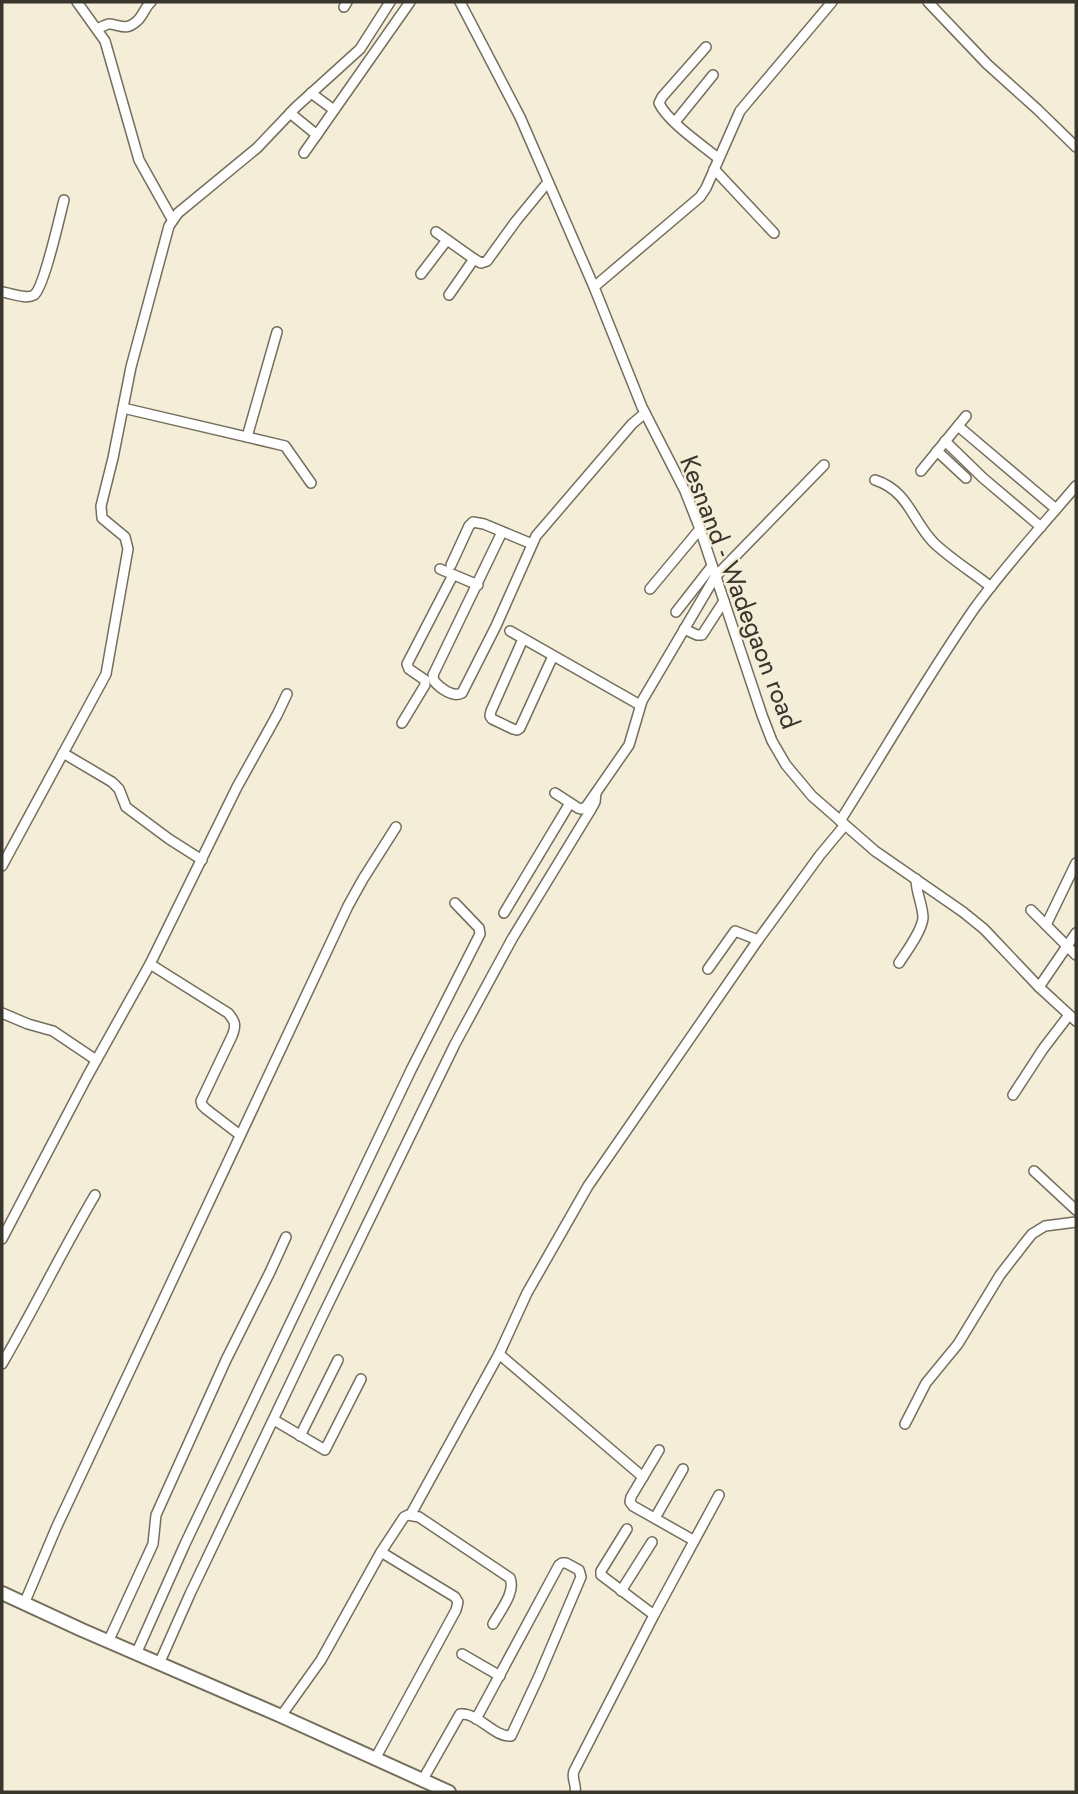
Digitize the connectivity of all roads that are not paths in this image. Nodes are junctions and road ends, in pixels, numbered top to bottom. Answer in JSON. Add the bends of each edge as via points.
{"nodes":[{"id":1,"x":77,"y":2,"type":"edge"},
{"id":2,"x":151,"y":2,"type":"edge"},
{"id":3,"x":390,"y":2,"type":"edge"},
{"id":4,"x":410,"y":2,"type":"edge"},
{"id":5,"x":460,"y":2,"type":"edge"},
{"id":6,"x":832,"y":2,"type":"edge"},
{"id":7,"x":928,"y":2,"type":"edge"},
{"id":8,"x":98,"y":29,"type":"junction"},
{"id":9,"x":362,"y":46,"type":"junction"},
{"id":10,"x":706,"y":47,"type":"dead end"},
{"id":11,"x":375,"y":53,"type":"junction"},
{"id":12,"x":713,"y":75,"type":"dead end"},
{"id":13,"x":312,"y":93,"type":"junction"},
{"id":14,"x":334,"y":110,"type":"junction"},
{"id":15,"x":290,"y":113,"type":"junction"},
{"id":16,"x":675,"y":122,"type":"junction"},
{"id":17,"x":317,"y":135,"type":"junction"},
{"id":18,"x":1076,"y":147,"type":"edge"},
{"id":19,"x":304,"y":153,"type":"dead end"},
{"id":20,"x":718,"y":158,"type":"junction"},
{"id":21,"x":714,"y":169,"type":"junction"},
{"id":22,"x":548,"y":182,"type":"junction"},
{"id":23,"x":64,"y":200,"type":"dead end"},
{"id":24,"x":173,"y":219,"type":"junction"},
{"id":25,"x":436,"y":232,"type":"dead end"},
{"id":26,"x":774,"y":233,"type":"dead end"},
{"id":27,"x":447,"y":240,"type":"junction"},
{"id":28,"x":474,"y":259,"type":"junction"},
{"id":29,"x":421,"y":274,"type":"dead end"},
{"id":30,"x":594,"y":287,"type":"junction"},
{"id":31,"x":2,"y":292,"type":"edge"},
{"id":32,"x":449,"y":295,"type":"dead end"},
{"id":33,"x":276,"y":332,"type":"dead end"},
{"id":34,"x":123,"y":408,"type":"junction"},
{"id":35,"x":645,"y":413,"type":"junction"},
{"id":36,"x":966,"y":416,"type":"dead end"},
{"id":37,"x":958,"y":426,"type":"junction"},
{"id":38,"x":247,"y":437,"type":"junction"},
{"id":39,"x":945,"y":441,"type":"junction"},
{"id":40,"x":937,"y":451,"type":"junction"},
{"id":41,"x":824,"y":465,"type":"dead end"},
{"id":42,"x":921,"y":471,"type":"dead end"},
{"id":43,"x":966,"y":478,"type":"dead end"},
{"id":44,"x":875,"y":480,"type":"dead end"},
{"id":45,"x":311,"y":483,"type":"dead end"},
{"id":46,"x":1076,"y":486,"type":"edge"},
{"id":47,"x":1056,"y":509,"type":"junction"},
{"id":48,"x":1041,"y":527,"type":"junction"},
{"id":49,"x":699,"y":529,"type":"junction"},
{"id":50,"x":502,"y":532,"type":"junction"},
{"id":51,"x":532,"y":544,"type":"junction"},
{"id":52,"x":712,"y":566,"type":"junction"},
{"id":53,"x":440,"y":569,"type":"dead end"},
{"id":54,"x":452,"y":570,"type":"junction"},
{"id":55,"x":715,"y":577,"type":"junction"},
{"id":56,"x":478,"y":585,"type":"junction"},
{"id":57,"x":991,"y":587,"type":"junction"},
{"id":58,"x":650,"y":589,"type":"dead end"},
{"id":59,"x":724,"y":601,"type":"junction"},
{"id":60,"x":676,"y":612,"type":"dead end"},
{"id":61,"x":684,"y":629,"type":"junction"},
{"id":62,"x":510,"y":631,"type":"dead end"},
{"id":63,"x":523,"y":639,"type":"junction"},
{"id":64,"x":553,"y":656,"type":"junction"},
{"id":65,"x":429,"y":681,"type":"junction"},
{"id":66,"x":287,"y":694,"type":"dead end"},
{"id":67,"x":640,"y":705,"type":"junction"},
{"id":68,"x":402,"y":723,"type":"dead end"},
{"id":69,"x":63,"y":753,"type":"junction"},
{"id":70,"x":555,"y":793,"type":"dead end"},
{"id":71,"x":596,"y":793,"type":"junction"},
{"id":72,"x":570,"y":803,"type":"junction"},
{"id":73,"x":842,"y":823,"type":"junction"},
{"id":74,"x":396,"y":827,"type":"dead end"},
{"id":75,"x":202,"y":860,"type":"junction"},
{"id":76,"x":1076,"y":863,"type":"edge"},
{"id":77,"x":2,"y":866,"type":"edge"},
{"id":78,"x":916,"y":879,"type":"junction"},
{"id":79,"x":455,"y":903,"type":"dead end"},
{"id":80,"x":1031,"y":910,"type":"dead end"},
{"id":81,"x":504,"y":913,"type":"dead end"},
{"id":82,"x":1046,"y":925,"type":"junction"},
{"id":83,"x":1076,"y":933,"type":"edge"},
{"id":84,"x":758,"y":940,"type":"junction"},
{"id":85,"x":1067,"y":947,"type":"junction"},
{"id":86,"x":1076,"y":955,"type":"edge"},
{"id":87,"x":899,"y":963,"type":"dead end"},
{"id":88,"x":150,"y":964,"type":"junction"},
{"id":89,"x":708,"y":969,"type":"dead end"},
{"id":90,"x":1039,"y":987,"type":"junction"},
{"id":91,"x":2,"y":1013,"type":"edge"},
{"id":92,"x":1073,"y":1018,"type":"edge"},
{"id":93,"x":96,"y":1060,"type":"junction"},
{"id":94,"x":1013,"y":1095,"type":"dead end"},
{"id":95,"x":240,"y":1135,"type":"junction"},
{"id":96,"x":1034,"y":1171,"type":"dead end"},
{"id":97,"x":95,"y":1195,"type":"dead end"},
{"id":98,"x":1076,"y":1210,"type":"edge"},
{"id":99,"x":1076,"y":1222,"type":"edge"},
{"id":100,"x":286,"y":1237,"type":"dead end"},
{"id":101,"x":2,"y":1240,"type":"edge"},
{"id":102,"x":499,"y":1354,"type":"junction"},
{"id":103,"x":338,"y":1360,"type":"dead end"},
{"id":104,"x":2,"y":1364,"type":"edge"},
{"id":105,"x":361,"y":1379,"type":"dead end"},
{"id":106,"x":274,"y":1420,"type":"junction"},
{"id":107,"x":905,"y":1424,"type":"dead end"},
{"id":108,"x":300,"y":1436,"type":"junction"},
{"id":109,"x":659,"y":1450,"type":"dead end"},
{"id":110,"x":683,"y":1469,"type":"dead end"},
{"id":111,"x":643,"y":1477,"type":"junction"},
{"id":112,"x":719,"y":1495,"type":"dead end"},
{"id":113,"x":411,"y":1514,"type":"junction"},
{"id":114,"x":655,"y":1518,"type":"junction"},
{"id":115,"x":627,"y":1529,"type":"dead end"},
{"id":116,"x":693,"y":1540,"type":"junction"},
{"id":117,"x":652,"y":1542,"type":"dead end"},
{"id":118,"x":381,"y":1552,"type":"junction"},
{"id":119,"x":621,"y":1591,"type":"junction"},
{"id":120,"x":2,"y":1593,"type":"edge"},
{"id":121,"x":24,"y":1604,"type":"junction"},
{"id":122,"x":654,"y":1615,"type":"junction"},
{"id":123,"x":493,"y":1624,"type":"dead end"},
{"id":124,"x":108,"y":1642,"type":"junction"},
{"id":125,"x":136,"y":1654,"type":"junction"},
{"id":126,"x":462,"y":1654,"type":"dead end"},
{"id":127,"x":159,"y":1664,"type":"junction"},
{"id":128,"x":500,"y":1676,"type":"junction"},
{"id":129,"x":281,"y":1716,"type":"junction"},
{"id":130,"x":476,"y":1719,"type":"junction"},
{"id":131,"x":375,"y":1759,"type":"junction"},
{"id":132,"x":422,"y":1781,"type":"junction"},
{"id":133,"x":449,"y":1792,"type":"edge"},
{"id":134,"x":575,"y":1792,"type":"edge"}],
"edges":[{"from":1,"to":8,"type":"street"},
{"from":2,"to":8,"type":"street","via":[[134,24]]},
{"from":3,"to":9,"type":"street"},
{"from":4,"to":11,"type":"street"},
{"from":5,"to":22,"type":"street","name":"Kesnand - Wadegaon road"},
{"from":6,"to":20,"type":"street","via":[[745,105]]},
{"from":7,"to":18,"type":"street"},
{"from":8,"to":24,"type":"street","via":[[108,48],[139,160]]},
{"from":9,"to":11,"type":"street"},
{"from":9,"to":13,"type":"street"},
{"from":10,"to":16,"type":"street","via":[[659,103]]},
{"from":11,"to":14,"type":"street"},
{"from":12,"to":16,"type":"street"},
{"from":13,"to":14,"type":"street"},
{"from":13,"to":15,"type":"street"},
{"from":14,"to":17,"type":"street"},
{"from":15,"to":17,"type":"street"},
{"from":15,"to":24,"type":"street","via":[[249,155]]},
{"from":16,"to":20,"type":"street"},
{"from":17,"to":19,"type":"street"},
{"from":20,"to":21,"type":"street"},
{"from":21,"to":26,"type":"street"},
{"from":21,"to":30,"type":"street","via":[[700,197]]},
{"from":22,"to":28,"type":"street","via":[[487,261]]},
{"from":22,"to":30,"type":"street","name":"Kesnand - Wadegaon road"},
{"from":23,"to":31,"type":"street","via":[[37,291],[27,297]]},
{"from":24,"to":34,"type":"street"},
{"from":25,"to":27,"type":"street"},
{"from":27,"to":28,"type":"street"},
{"from":27,"to":29,"type":"street"},
{"from":28,"to":32,"type":"street"},
{"from":30,"to":35,"type":"street","name":"Kesnand - Wadegaon road"},
{"from":33,"to":38,"type":"street"},
{"from":34,"to":38,"type":"street"},
{"from":34,"to":69,"type":"street","via":[[101,506],[102,518],[125,537],[128,549],[109,667]]},
{"from":35,"to":49,"type":"street","name":"Kesnand - Wadegaon road"},
{"from":35,"to":51,"type":"street"},
{"from":36,"to":37,"type":"street"},
{"from":37,"to":39,"type":"street"},
{"from":37,"to":47,"type":"street"},
{"from":38,"to":45,"type":"street","via":[[285,446]]},
{"from":39,"to":40,"type":"street"},
{"from":39,"to":48,"type":"street"},
{"from":40,"to":42,"type":"street"},
{"from":40,"to":43,"type":"street"},
{"from":41,"to":55,"type":"street"},
{"from":44,"to":57,"type":"street","via":[[902,497],[933,542]]},
{"from":46,"to":47,"type":"street"},
{"from":47,"to":48,"type":"street"},
{"from":48,"to":57,"type":"street"},
{"from":49,"to":52,"type":"street","name":"Kesnand - Wadegaon road"},
{"from":49,"to":58,"type":"street"},
{"from":50,"to":51,"type":"street"},
{"from":50,"to":54,"type":"street","via":[[473,522]]},
{"from":50,"to":56,"type":"street"},
{"from":51,"to":65,"type":"street","via":[[462,693],[454,695]]},
{"from":52,"to":55,"type":"street","name":"Kesnand - Wadegaon road"},
{"from":52,"to":60,"type":"street"},
{"from":53,"to":54,"type":"street"},
{"from":54,"to":56,"type":"street"},
{"from":54,"to":65,"type":"street","via":[[407,664]]},
{"from":55,"to":59,"type":"street","name":"Kesnand - Wadegaon road"},
{"from":55,"to":61,"type":"street"},
{"from":56,"to":65,"type":"street"},
{"from":57,"to":73,"type":"street","via":[[932,672]]},
{"from":59,"to":61,"type":"street","via":[[702,635]]},
{"from":59,"to":73,"type":"street","name":"Kesnand - Wadegaon road","via":[[772,741],[797,780]]},
{"from":61,"to":67,"type":"street"},
{"from":62,"to":63,"type":"street"},
{"from":63,"to":64,"type":"street"},
{"from":63,"to":64,"type":"street","via":[[491,711],[492,719],[520,728]]},
{"from":64,"to":67,"type":"street"},
{"from":65,"to":68,"type":"street"},
{"from":66,"to":75,"type":"street"},
{"from":67,"to":71,"type":"street","via":[[629,745]]},
{"from":69,"to":75,"type":"street","via":[[112,782],[126,807]]},
{"from":69,"to":77,"type":"street"},
{"from":70,"to":72,"type":"street"},
{"from":71,"to":72,"type":"street","via":[[584,808]]},
{"from":71,"to":106,"type":"street","via":[[590,811],[455,1044]]},
{"from":72,"to":81,"type":"street"},
{"from":73,"to":78,"type":"street","name":"Kesnand - Wadegaon road"},
{"from":73,"to":84,"type":"street"},
{"from":74,"to":95,"type":"street","via":[[348,906]]},
{"from":75,"to":88,"type":"street"},
{"from":76,"to":82,"type":"street"},
{"from":78,"to":87,"type":"street","via":[[922,922]]},
{"from":78,"to":90,"type":"street","name":"Kesnand - Wadegaon road","via":[[984,929]]},
{"from":79,"to":125,"type":"street","via":[[480,934],[411,1070]]},
{"from":80,"to":82,"type":"street"},
{"from":82,"to":85,"type":"street"},
{"from":83,"to":85,"type":"street"},
{"from":84,"to":89,"type":"street","via":[[734,931]]},
{"from":84,"to":102,"type":"street","via":[[588,1186],[527,1293]]},
{"from":85,"to":86,"type":"street"},
{"from":85,"to":90,"type":"street"},
{"from":88,"to":93,"type":"street"},
{"from":88,"to":95,"type":"street","via":[[235,1021],[201,1101]]},
{"from":90,"to":92,"type":"street","name":"Kesnand - Wadegaon road"},
{"from":91,"to":93,"type":"street","via":[[53,1031]]},
{"from":92,"to":94,"type":"street","via":[[1043,1049]]},
{"from":93,"to":101,"type":"street"},
{"from":95,"to":121,"type":"street"},
{"from":96,"to":98,"type":"street"},
{"from":97,"to":104,"type":"street"},
{"from":99,"to":107,"type":"street","via":[[1045,1226],[1032,1234],[921,1390]]},
{"from":100,"to":124,"type":"street","via":[[156,1514],[153,1545]]},
{"from":102,"to":111,"type":"street"},
{"from":102,"to":113,"type":"street"},
{"from":103,"to":108,"type":"street"},
{"from":105,"to":108,"type":"street","via":[[326,1450]]},
{"from":106,"to":108,"type":"street"},
{"from":106,"to":127,"type":"street"},
{"from":109,"to":111,"type":"street"},
{"from":110,"to":114,"type":"street"},
{"from":111,"to":114,"type":"street","via":[[630,1502]]},
{"from":112,"to":116,"type":"street"},
{"from":113,"to":118,"type":"street","via":[[404,1517]]},
{"from":113,"to":123,"type":"street","via":[[510,1578],[510,1592]]},
{"from":114,"to":116,"type":"street"},
{"from":115,"to":119,"type":"street","via":[[601,1573]]},
{"from":116,"to":122,"type":"street"},
{"from":117,"to":119,"type":"street"},
{"from":118,"to":129,"type":"street","via":[[321,1660]]},
{"from":118,"to":131,"type":"street","via":[[458,1602]]},
{"from":119,"to":122,"type":"street"},
{"from":120,"to":121,"type":"main road"},
{"from":121,"to":124,"type":"main road"},
{"from":122,"to":134,"type":"street","via":[[574,1771]]},
{"from":124,"to":125,"type":"main road"},
{"from":125,"to":127,"type":"main road"},
{"from":126,"to":128,"type":"street"},
{"from":127,"to":129,"type":"main road"},
{"from":128,"to":130,"type":"street"},
{"from":128,"to":130,"type":"street","via":[[559,1565],[566,1563],[579,1570],[581,1577],[512,1734],[507,1737]]},
{"from":129,"to":131,"type":"main road"},
{"from":130,"to":132,"type":"street","via":[[464,1713],[458,1716]]},
{"from":131,"to":132,"type":"main road"},
{"from":132,"to":133,"type":"main road"}]}
